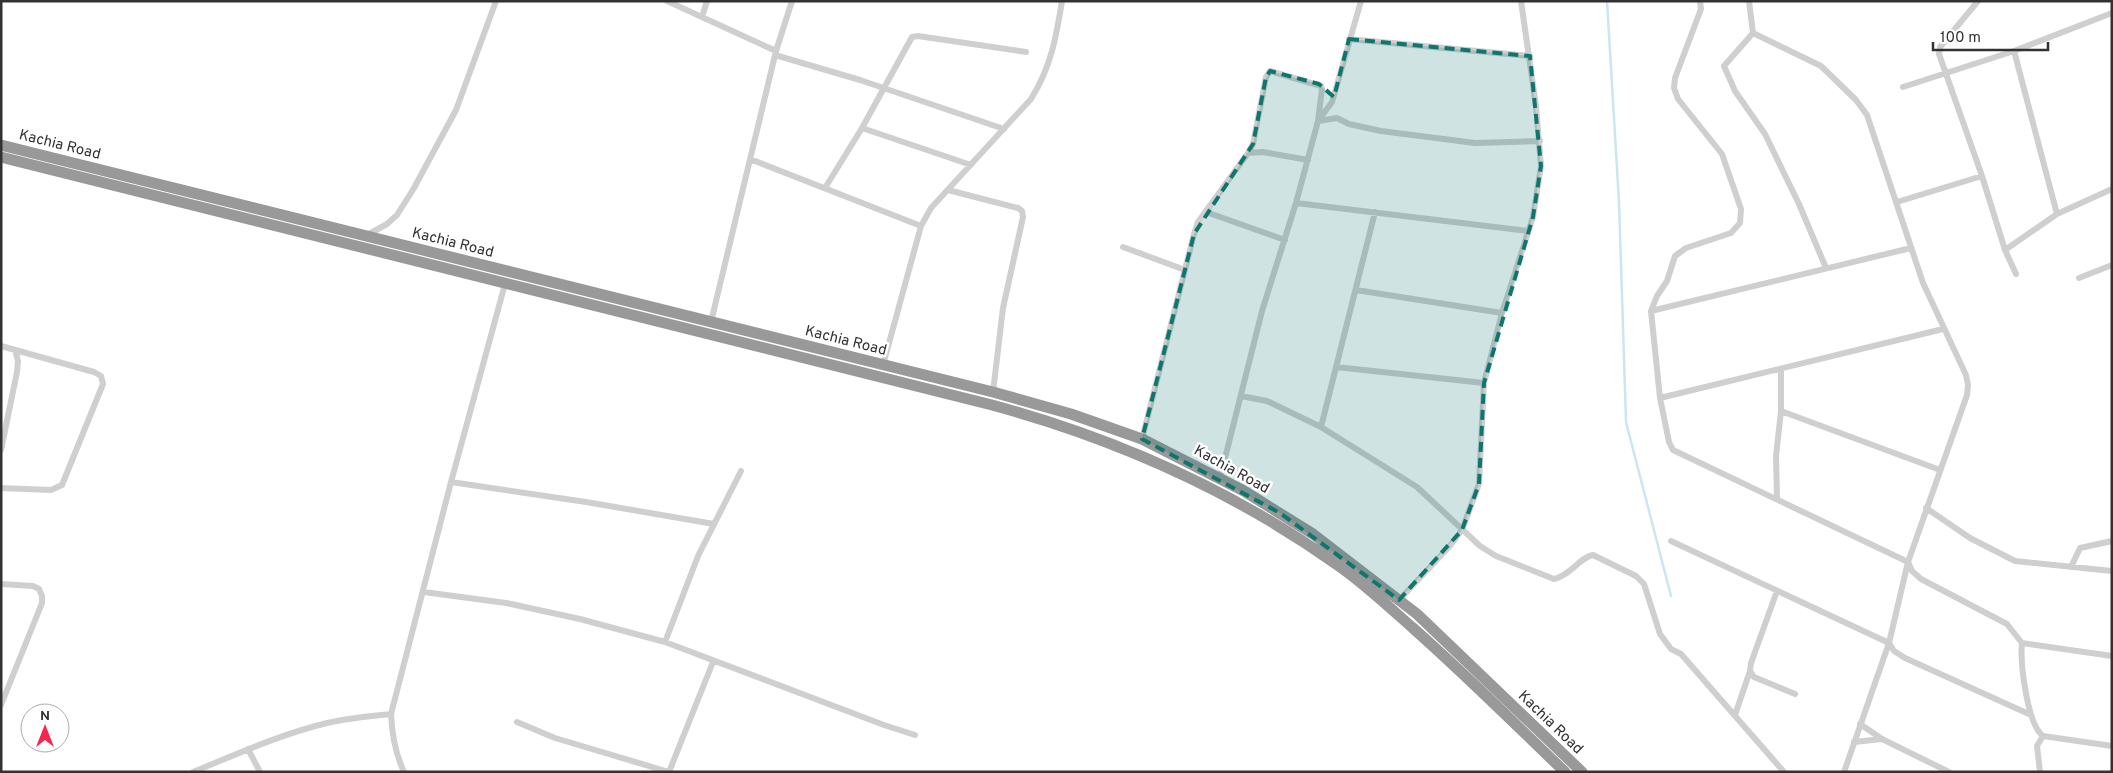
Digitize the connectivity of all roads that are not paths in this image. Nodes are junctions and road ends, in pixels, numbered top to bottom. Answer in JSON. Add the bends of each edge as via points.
{"nodes":[{"id":1,"x":496,"y":1,"type":"edge"},
{"id":2,"x":667,"y":1,"type":"edge"},
{"id":3,"x":707,"y":1,"type":"edge"},
{"id":4,"x":792,"y":1,"type":"edge"},
{"id":5,"x":1062,"y":1,"type":"edge"},
{"id":6,"x":1361,"y":1,"type":"edge"},
{"id":7,"x":1521,"y":1,"type":"edge"},
{"id":8,"x":1700,"y":1,"type":"edge"},
{"id":9,"x":1749,"y":1,"type":"edge"},
{"id":10,"x":1978,"y":1,"type":"edge"},
{"id":11,"x":2112,"y":13,"type":"edge"},
{"id":12,"x":702,"y":17,"type":"junction"},
{"id":13,"x":1753,"y":33,"type":"junction"},
{"id":14,"x":1349,"y":39,"type":"junction"},
{"id":15,"x":2014,"y":51,"type":"junction"},
{"id":16,"x":1026,"y":52,"type":"dead end"},
{"id":17,"x":776,"y":53,"type":"junction"},
{"id":18,"x":1530,"y":56,"type":"junction"},
{"id":19,"x":1945,"y":73,"type":"junction"},
{"id":20,"x":1903,"y":87,"type":"dead end"},
{"id":21,"x":884,"y":88,"type":"junction"},
{"id":22,"x":1318,"y":121,"type":"junction"},
{"id":23,"x":862,"y":128,"type":"junction"},
{"id":24,"x":1004,"y":129,"type":"junction"},
{"id":25,"x":1540,"y":141,"type":"junction"},
{"id":26,"x":1,"y":145,"type":"edge"},
{"id":27,"x":1248,"y":153,"type":"junction"},
{"id":28,"x":1,"y":157,"type":"edge"},
{"id":29,"x":750,"y":159,"type":"junction"},
{"id":30,"x":1308,"y":160,"type":"junction"},
{"id":31,"x":971,"y":165,"type":"junction"},
{"id":32,"x":1982,"y":176,"type":"junction"},
{"id":33,"x":825,"y":188,"type":"junction"},
{"id":34,"x":2112,"y":189,"type":"edge"},
{"id":35,"x":948,"y":190,"type":"junction"},
{"id":36,"x":1897,"y":202,"type":"junction"},
{"id":37,"x":1296,"y":203,"type":"junction"},
{"id":38,"x":1206,"y":212,"type":"junction"},
{"id":39,"x":1375,"y":212,"type":"junction"},
{"id":40,"x":2057,"y":214,"type":"junction"},
{"id":41,"x":921,"y":226,"type":"junction"},
{"id":42,"x":1528,"y":231,"type":"junction"},
{"id":43,"x":365,"y":236,"type":"junction"},
{"id":44,"x":1285,"y":240,"type":"junction"},
{"id":45,"x":1123,"y":246,"type":"dead end"},
{"id":46,"x":1910,"y":248,"type":"junction"},
{"id":47,"x":2006,"y":250,"type":"junction"},
{"id":48,"x":2112,"y":265,"type":"edge"},
{"id":49,"x":1826,"y":268,"type":"junction"},
{"id":50,"x":1185,"y":270,"type":"junction"},
{"id":51,"x":2016,"y":274,"type":"dead end"},
{"id":52,"x":2079,"y":278,"type":"dead end"},
{"id":53,"x":505,"y":284,"type":"junction"},
{"id":54,"x":1356,"y":290,"type":"junction"},
{"id":55,"x":1651,"y":311,"type":"junction"},
{"id":56,"x":1502,"y":313,"type":"junction"},
{"id":57,"x":710,"y":322,"type":"junction"},
{"id":58,"x":1943,"y":329,"type":"junction"},
{"id":59,"x":1,"y":346,"type":"edge"},
{"id":60,"x":15,"y":350,"type":"junction"},
{"id":61,"x":883,"y":365,"type":"junction"},
{"id":62,"x":1336,"y":367,"type":"junction"},
{"id":63,"x":1781,"y":370,"type":"junction"},
{"id":64,"x":1484,"y":383,"type":"junction"},
{"id":65,"x":993,"y":392,"type":"junction"},
{"id":66,"x":1241,"y":396,"type":"junction"},
{"id":67,"x":1660,"y":398,"type":"junction"},
{"id":68,"x":1781,"y":411,"type":"junction"},
{"id":69,"x":1321,"y":427,"type":"junction"},
{"id":70,"x":1142,"y":439,"type":"junction"},
{"id":71,"x":1,"y":450,"type":"edge"},
{"id":72,"x":1940,"y":470,"type":"junction"},
{"id":73,"x":741,"y":471,"type":"dead end"},
{"id":74,"x":1220,"y":478,"type":"junction"},
{"id":75,"x":451,"y":482,"type":"junction"},
{"id":76,"x":1,"y":488,"type":"edge"},
{"id":77,"x":1777,"y":498,"type":"junction"},
{"id":78,"x":1926,"y":508,"type":"junction"},
{"id":79,"x":714,"y":524,"type":"junction"},
{"id":80,"x":1462,"y":530,"type":"junction"},
{"id":81,"x":2112,"y":541,"type":"edge"},
{"id":82,"x":1670,"y":542,"type":"dead end"},
{"id":83,"x":1908,"y":562,"type":"junction"},
{"id":84,"x":2071,"y":567,"type":"junction"},
{"id":85,"x":2112,"y":571,"type":"edge"},
{"id":86,"x":1,"y":584,"type":"edge"},
{"id":87,"x":1777,"y":591,"type":"junction"},
{"id":88,"x":424,"y":592,"type":"junction"},
{"id":89,"x":1399,"y":600,"type":"junction"},
{"id":90,"x":665,"y":642,"type":"junction"},
{"id":91,"x":1888,"y":643,"type":"junction"},
{"id":92,"x":2022,"y":643,"type":"junction"},
{"id":93,"x":2112,"y":656,"type":"edge"},
{"id":94,"x":713,"y":662,"type":"junction"},
{"id":95,"x":1750,"y":671,"type":"junction"},
{"id":96,"x":1795,"y":694,"type":"dead end"},
{"id":97,"x":1,"y":705,"type":"edge"},
{"id":98,"x":391,"y":714,"type":"junction"},
{"id":99,"x":1735,"y":715,"type":"junction"},
{"id":100,"x":2031,"y":715,"type":"junction"},
{"id":101,"x":517,"y":722,"type":"dead end"},
{"id":102,"x":1860,"y":724,"type":"junction"},
{"id":103,"x":915,"y":735,"type":"dead end"},
{"id":104,"x":2043,"y":736,"type":"junction"},
{"id":105,"x":1882,"y":739,"type":"junction"},
{"id":106,"x":1854,"y":742,"type":"junction"},
{"id":107,"x":2112,"y":746,"type":"edge"},
{"id":108,"x":248,"y":749,"type":"junction"},
{"id":109,"x":193,"y":772,"type":"edge"},
{"id":110,"x":260,"y":772,"type":"edge"},
{"id":111,"x":404,"y":772,"type":"edge"},
{"id":112,"x":1565,"y":772,"type":"edge"},
{"id":113,"x":1582,"y":772,"type":"edge"},
{"id":114,"x":1784,"y":772,"type":"edge"},
{"id":115,"x":1844,"y":772,"type":"edge"},
{"id":116,"x":1949,"y":772,"type":"edge"},
{"id":117,"x":2040,"y":772,"type":"edge"}],
"edges":[{"from":1,"to":43,"type":"street","via":[[456,110],[414,188],[397,215]]},
{"from":2,"to":12,"type":"street"},
{"from":3,"to":12,"type":"street"},
{"from":4,"to":17,"type":"street"},
{"from":5,"to":24,"type":"street","via":[[1054,51],[1041,83],[1031,100]]},
{"from":6,"to":14,"type":"street"},
{"from":7,"to":18,"type":"street"},
{"from":8,"to":55,"type":"street","via":[[1701,9],[1674,88],[1678,99],[1722,154],[1741,209],[1740,223],[1731,234],[1686,248],[1675,256],[1667,281]]},
{"from":9,"to":13,"type":"street"},
{"from":10,"to":19,"type":"street","via":[[1940,47]]},
{"from":11,"to":15,"type":"street"},
{"from":12,"to":17,"type":"street"},
{"from":13,"to":36,"type":"street","via":[[1821,66],[1856,100],[1867,115]]},
{"from":13,"to":49,"type":"street","via":[[1724,66],[1735,91],[1765,134]]},
{"from":14,"to":18,"type":"street"},
{"from":14,"to":22,"type":"street","via":[[1332,102]]},
{"from":15,"to":19,"type":"street"},
{"from":15,"to":40,"type":"street"},
{"from":16,"to":21,"type":"street","via":[[912,37]]},
{"from":17,"to":21,"type":"street"},
{"from":17,"to":29,"type":"street"},
{"from":18,"to":25,"type":"street"},
{"from":19,"to":20,"type":"street"},
{"from":19,"to":32,"type":"street"},
{"from":21,"to":23,"type":"street"},
{"from":21,"to":24,"type":"street"},
{"from":22,"to":25,"type":"street","via":[[1336,118],[1381,131],[1475,143]]},
{"from":22,"to":27,"type":"street","via":[[1321,86],[1270,71]]},
{"from":22,"to":30,"type":"street"},
{"from":23,"to":31,"type":"street"},
{"from":23,"to":33,"type":"street"},
{"from":24,"to":31,"type":"street"},
{"from":25,"to":42,"type":"street","via":[[1541,166]]},
{"from":26,"to":43,"type":"highway","name":"Kachia Road"},
{"from":27,"to":30,"type":"street","via":[[1263,152]]},
{"from":27,"to":38,"type":"street"},
{"from":28,"to":53,"type":"highway","name":"Kachia Road"},
{"from":29,"to":33,"type":"street"},
{"from":29,"to":57,"type":"street"},
{"from":30,"to":37,"type":"street"},
{"from":31,"to":35,"type":"street"},
{"from":32,"to":36,"type":"street"},
{"from":32,"to":47,"type":"street"},
{"from":33,"to":41,"type":"street"},
{"from":34,"to":40,"type":"street"},
{"from":35,"to":41,"type":"street","via":[[931,208]]},
{"from":35,"to":65,"type":"street","via":[[1018,208],[1024,218],[1003,308]]},
{"from":36,"to":46,"type":"street"},
{"from":37,"to":39,"type":"street"},
{"from":37,"to":44,"type":"street"},
{"from":38,"to":44,"type":"street"},
{"from":38,"to":50,"type":"street","via":[[1198,222]]},
{"from":39,"to":42,"type":"street"},
{"from":39,"to":54,"type":"street"},
{"from":40,"to":47,"type":"street"},
{"from":41,"to":61,"type":"street"},
{"from":42,"to":56,"type":"street"},
{"from":43,"to":57,"type":"highway","name":"Kachia Road"},
{"from":44,"to":66,"type":"street","via":[[1264,302]]},
{"from":45,"to":50,"type":"street"},
{"from":46,"to":49,"type":"street"},
{"from":46,"to":58,"type":"street"},
{"from":47,"to":51,"type":"street"},
{"from":48,"to":52,"type":"street"},
{"from":49,"to":55,"type":"street"},
{"from":50,"to":70,"type":"street"},
{"from":53,"to":75,"type":"street"},
{"from":53,"to":112,"type":"highway","name":"Kachia Road","via":[[1036,417],[1115,445],[1189,477],[1252,511],[1340,567],[1447,658]]},
{"from":54,"to":56,"type":"street"},
{"from":54,"to":62,"type":"street"},
{"from":55,"to":67,"type":"street"},
{"from":56,"to":64,"type":"street"},
{"from":57,"to":61,"type":"highway","name":"Kachia Road"},
{"from":58,"to":63,"type":"street"},
{"from":58,"to":72,"type":"street","via":[[1966,375],[1968,386]]},
{"from":59,"to":60,"type":"street"},
{"from":60,"to":71,"type":"street","via":[[17,372]]},
{"from":60,"to":76,"type":"street","via":[[94,372],[101,376],[103,384],[62,486],[51,490]]},
{"from":61,"to":65,"type":"highway","name":"Kachia Road"},
{"from":62,"to":64,"type":"street"},
{"from":62,"to":69,"type":"street"},
{"from":63,"to":67,"type":"street"},
{"from":63,"to":68,"type":"street"},
{"from":64,"to":80,"type":"street","via":[[1479,484]]},
{"from":65,"to":70,"type":"highway","name":"Kachia Road"},
{"from":66,"to":69,"type":"street","via":[[1267,401]]},
{"from":66,"to":74,"type":"street"},
{"from":67,"to":77,"type":"street","via":[[1673,450]]},
{"from":68,"to":72,"type":"street"},
{"from":68,"to":77,"type":"street","via":[[1776,456]]},
{"from":69,"to":80,"type":"street","via":[[1417,487]]},
{"from":70,"to":74,"type":"highway","name":"Kachia Road"},
{"from":72,"to":78,"type":"street"},
{"from":73,"to":79,"type":"street"},
{"from":74,"to":89,"type":"highway","name":"Kachia Road","via":[[1313,534]]},
{"from":75,"to":79,"type":"street"},
{"from":75,"to":88,"type":"street"},
{"from":77,"to":83,"type":"street"},
{"from":78,"to":83,"type":"street"},
{"from":78,"to":84,"type":"street","via":[[1970,538],[2015,561]]},
{"from":79,"to":90,"type":"street","via":[[698,556]]},
{"from":80,"to":89,"type":"street"},
{"from":80,"to":99,"type":"street","via":[[1496,556],[1554,579],[1573,569],[1586,556],[1594,555],[1636,576],[1644,584],[1664,641],[1681,654]]},
{"from":81,"to":84,"type":"street","via":[[2080,548]]},
{"from":82,"to":87,"type":"street"},
{"from":83,"to":91,"type":"street"},
{"from":83,"to":92,"type":"street","via":[[1921,579],[2007,624]]},
{"from":84,"to":85,"type":"street"},
{"from":86,"to":97,"type":"street","via":[[33,586],[42,596]]},
{"from":87,"to":91,"type":"street"},
{"from":87,"to":95,"type":"street","via":[[1750,663]]},
{"from":88,"to":90,"type":"street","via":[[506,603]]},
{"from":88,"to":98,"type":"street"},
{"from":89,"to":113,"type":"highway","name":"Kachia Road"},
{"from":90,"to":94,"type":"street"},
{"from":91,"to":100,"type":"street","via":[[1905,658]]},
{"from":91,"to":102,"type":"street"},
{"from":92,"to":93,"type":"street"},
{"from":92,"to":100,"type":"street"},
{"from":94,"to":101,"type":"street","via":[[669,772],[555,738]]},
{"from":94,"to":103,"type":"street"},
{"from":95,"to":96,"type":"street","via":[[1754,677]]},
{"from":95,"to":99,"type":"street"},
{"from":98,"to":108,"type":"street","via":[[326,723]]},
{"from":98,"to":111,"type":"street","via":[[392,737]]},
{"from":99,"to":114,"type":"street"},
{"from":100,"to":104,"type":"street"},
{"from":102,"to":105,"type":"street"},
{"from":102,"to":106,"type":"street"},
{"from":104,"to":107,"type":"street"},
{"from":104,"to":117,"type":"street","via":[[2037,746]]},
{"from":105,"to":106,"type":"street"},
{"from":105,"to":116,"type":"street"},
{"from":106,"to":115,"type":"street"},
{"from":108,"to":109,"type":"street"},
{"from":108,"to":110,"type":"street"}]}
